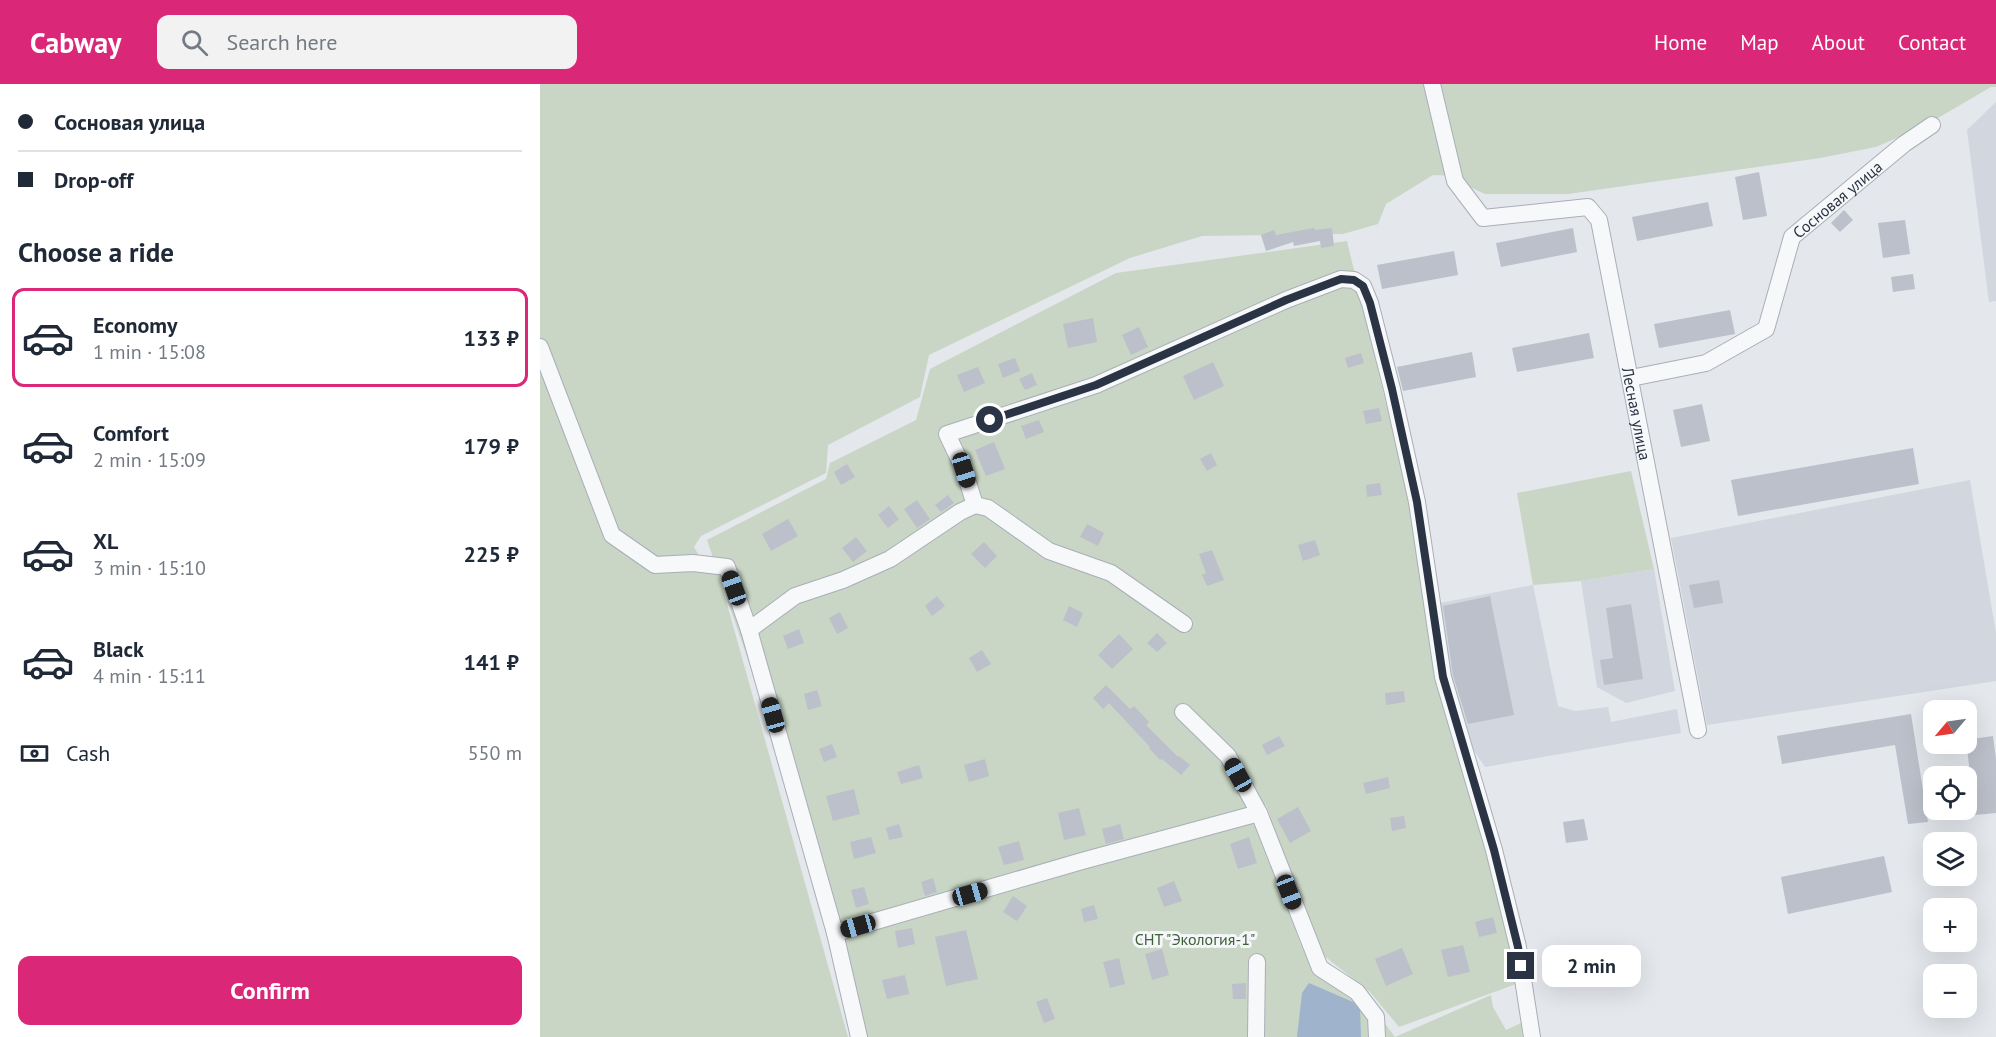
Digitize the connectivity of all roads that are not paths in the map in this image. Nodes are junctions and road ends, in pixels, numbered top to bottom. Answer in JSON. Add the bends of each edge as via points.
{"nodes":[{"id":1,"x":1432,"y":84,"type":"edge"},
{"id":2,"x":1932,"y":125,"type":"dead end"},
{"id":3,"x":540,"y":347,"type":"edge"},
{"id":4,"x":1631,"y":378,"type":"junction"},
{"id":5,"x":975,"y":506,"type":"junction"},
{"id":6,"x":1184,"y":624,"type":"dead end"},
{"id":7,"x":749,"y":630,"type":"junction"},
{"id":8,"x":1183,"y":712,"type":"dead end"},
{"id":9,"x":1698,"y":730,"type":"dead end"},
{"id":10,"x":1259,"y":813,"type":"junction"},
{"id":11,"x":835,"y":933,"type":"junction"},
{"id":12,"x":1257,"y":962,"type":"dead end"},
{"id":13,"x":859,"y":1037,"type":"edge"},
{"id":14,"x":1256,"y":1037,"type":"edge"},
{"id":15,"x":1377,"y":1037,"type":"edge"},
{"id":16,"x":1532,"y":1037,"type":"edge"}],
"edges":[{"from":1,"to":4,"type":"street","name":"Лесная улица","via":[[1455,181],[1483,218],[1588,207],[1599,220]]},
{"from":2,"to":4,"type":"street","name":"Сосновая улица","via":[[1792,237],[1766,329],[1706,363]]},
{"from":3,"to":7,"type":"street","via":[[612,535],[655,566],[693,563],[727,567]]},
{"from":4,"to":9,"type":"street","name":"Лесная улица"},
{"from":5,"to":6,"type":"street","via":[[988,508],[1049,551],[1111,573]]},
{"from":5,"to":7,"type":"street","via":[[890,559],[795,596]]},
{"from":5,"to":16,"type":"street","via":[[947,434],[1096,385],[1341,279],[1363,286],[1417,502],[1443,677],[1518,947]]},
{"from":7,"to":11,"type":"street"},
{"from":8,"to":10,"type":"street","via":[[1228,756]]},
{"from":10,"to":11,"type":"street"},
{"from":10,"to":15,"type":"street","via":[[1320,968],[1357,992],[1376,1017]]},
{"from":11,"to":13,"type":"street"},
{"from":12,"to":14,"type":"street"}]}
